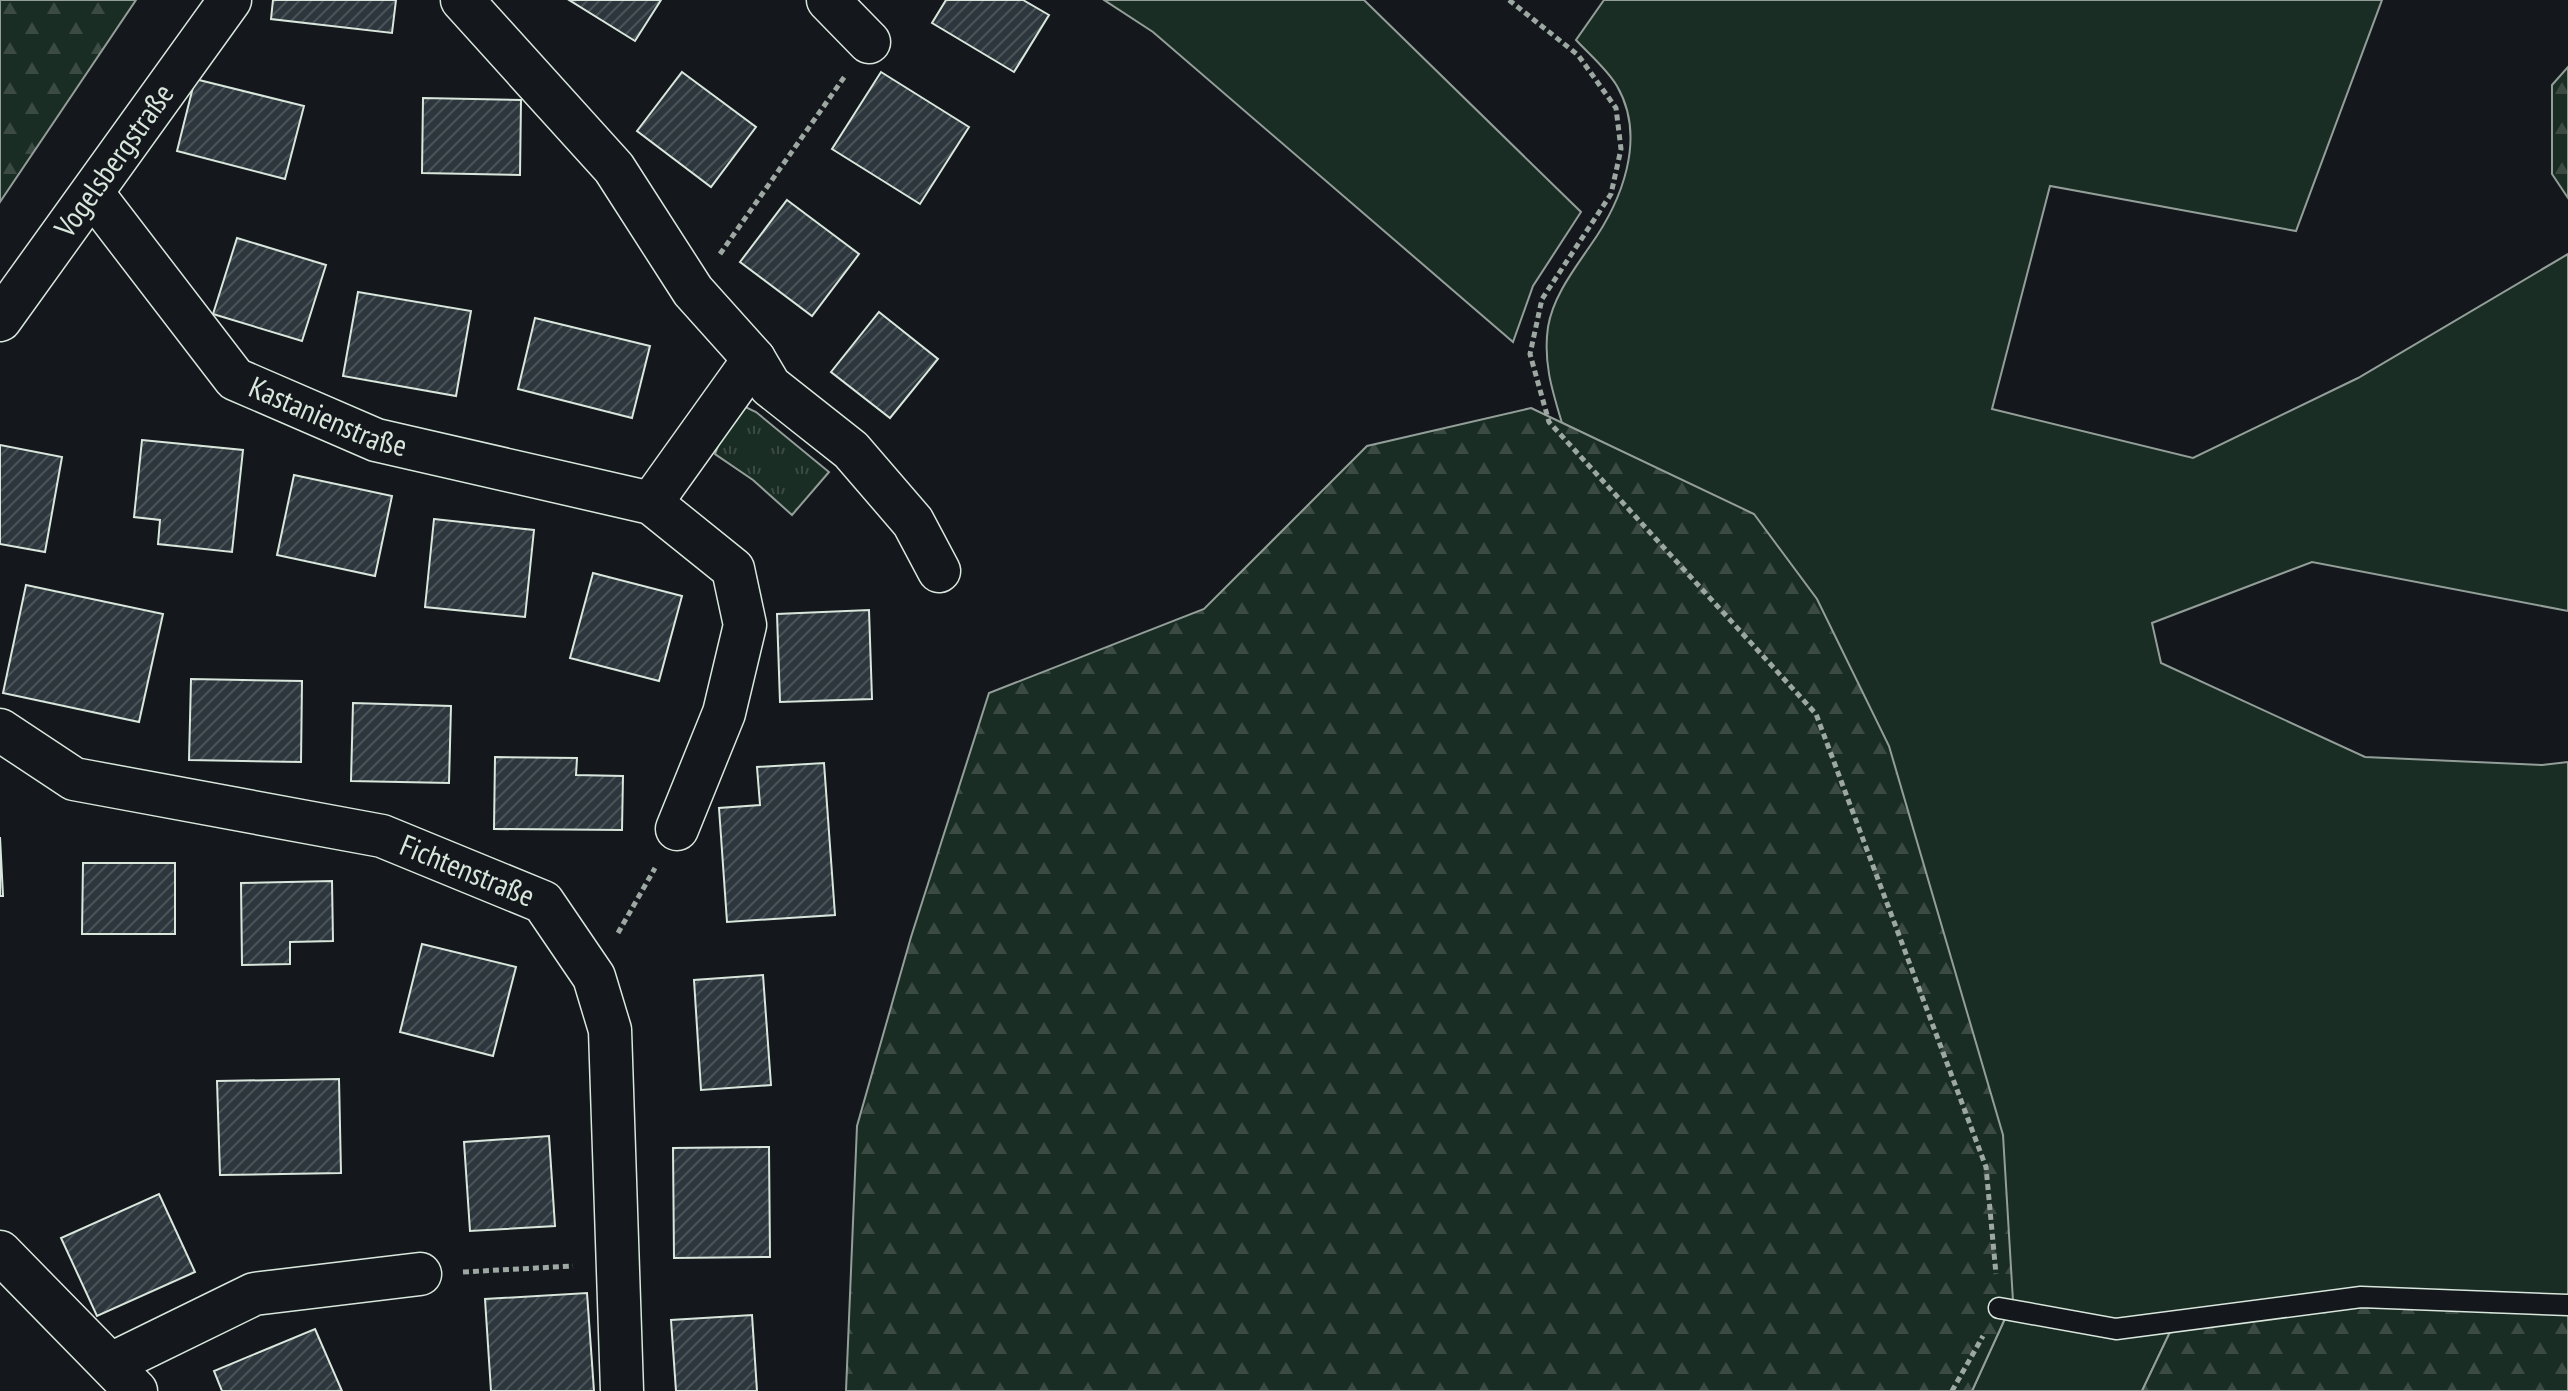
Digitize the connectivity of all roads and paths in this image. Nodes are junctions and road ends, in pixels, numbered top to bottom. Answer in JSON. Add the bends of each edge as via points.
{"nodes":[{"id":1,"x":230,"y":0,"type":"edge"},
{"id":2,"x":462,"y":0,"type":"edge"},
{"id":3,"x":828,"y":0,"type":"edge"},
{"id":4,"x":1509,"y":0,"type":"edge"},
{"id":5,"x":869,"y":42,"type":"joint"},
{"id":6,"x":93,"y":194,"type":"junction"},
{"id":7,"x":693,"y":291,"type":"junction"},
{"id":8,"x":0,"y":320,"type":"edge"},
{"id":9,"x":754,"y":359,"type":"junction"},
{"id":10,"x":651,"y":503,"type":"junction"},
{"id":11,"x":939,"y":571,"type":"dead end"},
{"id":12,"x":0,"y":730,"type":"edge"},
{"id":13,"x":677,"y":829,"type":"joint"},
{"id":14,"x":594,"y":977,"type":"junction"},
{"id":15,"x":0,"y":1252,"type":"edge"},
{"id":16,"x":618,"y":1263,"type":"junction"},
{"id":17,"x":420,"y":1274,"type":"joint"},
{"id":18,"x":2568,"y":1305,"type":"edge"},
{"id":19,"x":1999,"y":1308,"type":"junction"},
{"id":20,"x":124,"y":1378,"type":"edge"},
{"id":21,"x":622,"y":1391,"type":"edge"},
{"id":22,"x":1952,"y":1391,"type":"edge"}],
"edges":[{"from":1,"to":6,"type":"street","name":"Vogelsbergstraße"},
{"from":2,"to":7,"type":"street","via":[[614,168]]},
{"from":3,"to":5,"type":"street"},
{"from":4,"to":19,"type":"path","via":[[1578,55],[1616,108],[1621,149],[1611,194],[1542,299],[1530,354],[1549,422],[1816,714],[1986,1167]]},
{"from":5,"to":7,"type":"path"},
{"from":6,"to":8,"type":"street","name":"Vogelsbergstraße"},
{"from":6,"to":10,"type":"street","name":"Kastanienstraße","via":[[235,379],[376,440]]},
{"from":7,"to":9,"type":"street"},
{"from":9,"to":10,"type":"street"},
{"from":9,"to":11,"type":"street","via":[[770,386],[851,450],[913,522]]},
{"from":10,"to":13,"type":"street","name":"Kastanienstraße","via":[[733,569],[745,625],[724,713]]},
{"from":12,"to":14,"type":"street","name":"Fichtenstraße","via":[[74,779],[382,836],[543,902]]},
{"from":13,"to":14,"type":"path"},
{"from":14,"to":16,"type":"street","name":"Fichtenstraße","via":[[610,1030]]},
{"from":15,"to":20,"type":"street"},
{"from":16,"to":17,"type":"path"},
{"from":16,"to":21,"type":"street","name":"Fichtenstraße"},
{"from":17,"to":20,"type":"street","via":[[254,1294]]},
{"from":18,"to":19,"type":"lane","via":[[2361,1297],[2116,1329]]},
{"from":19,"to":22,"type":"path"}]}
